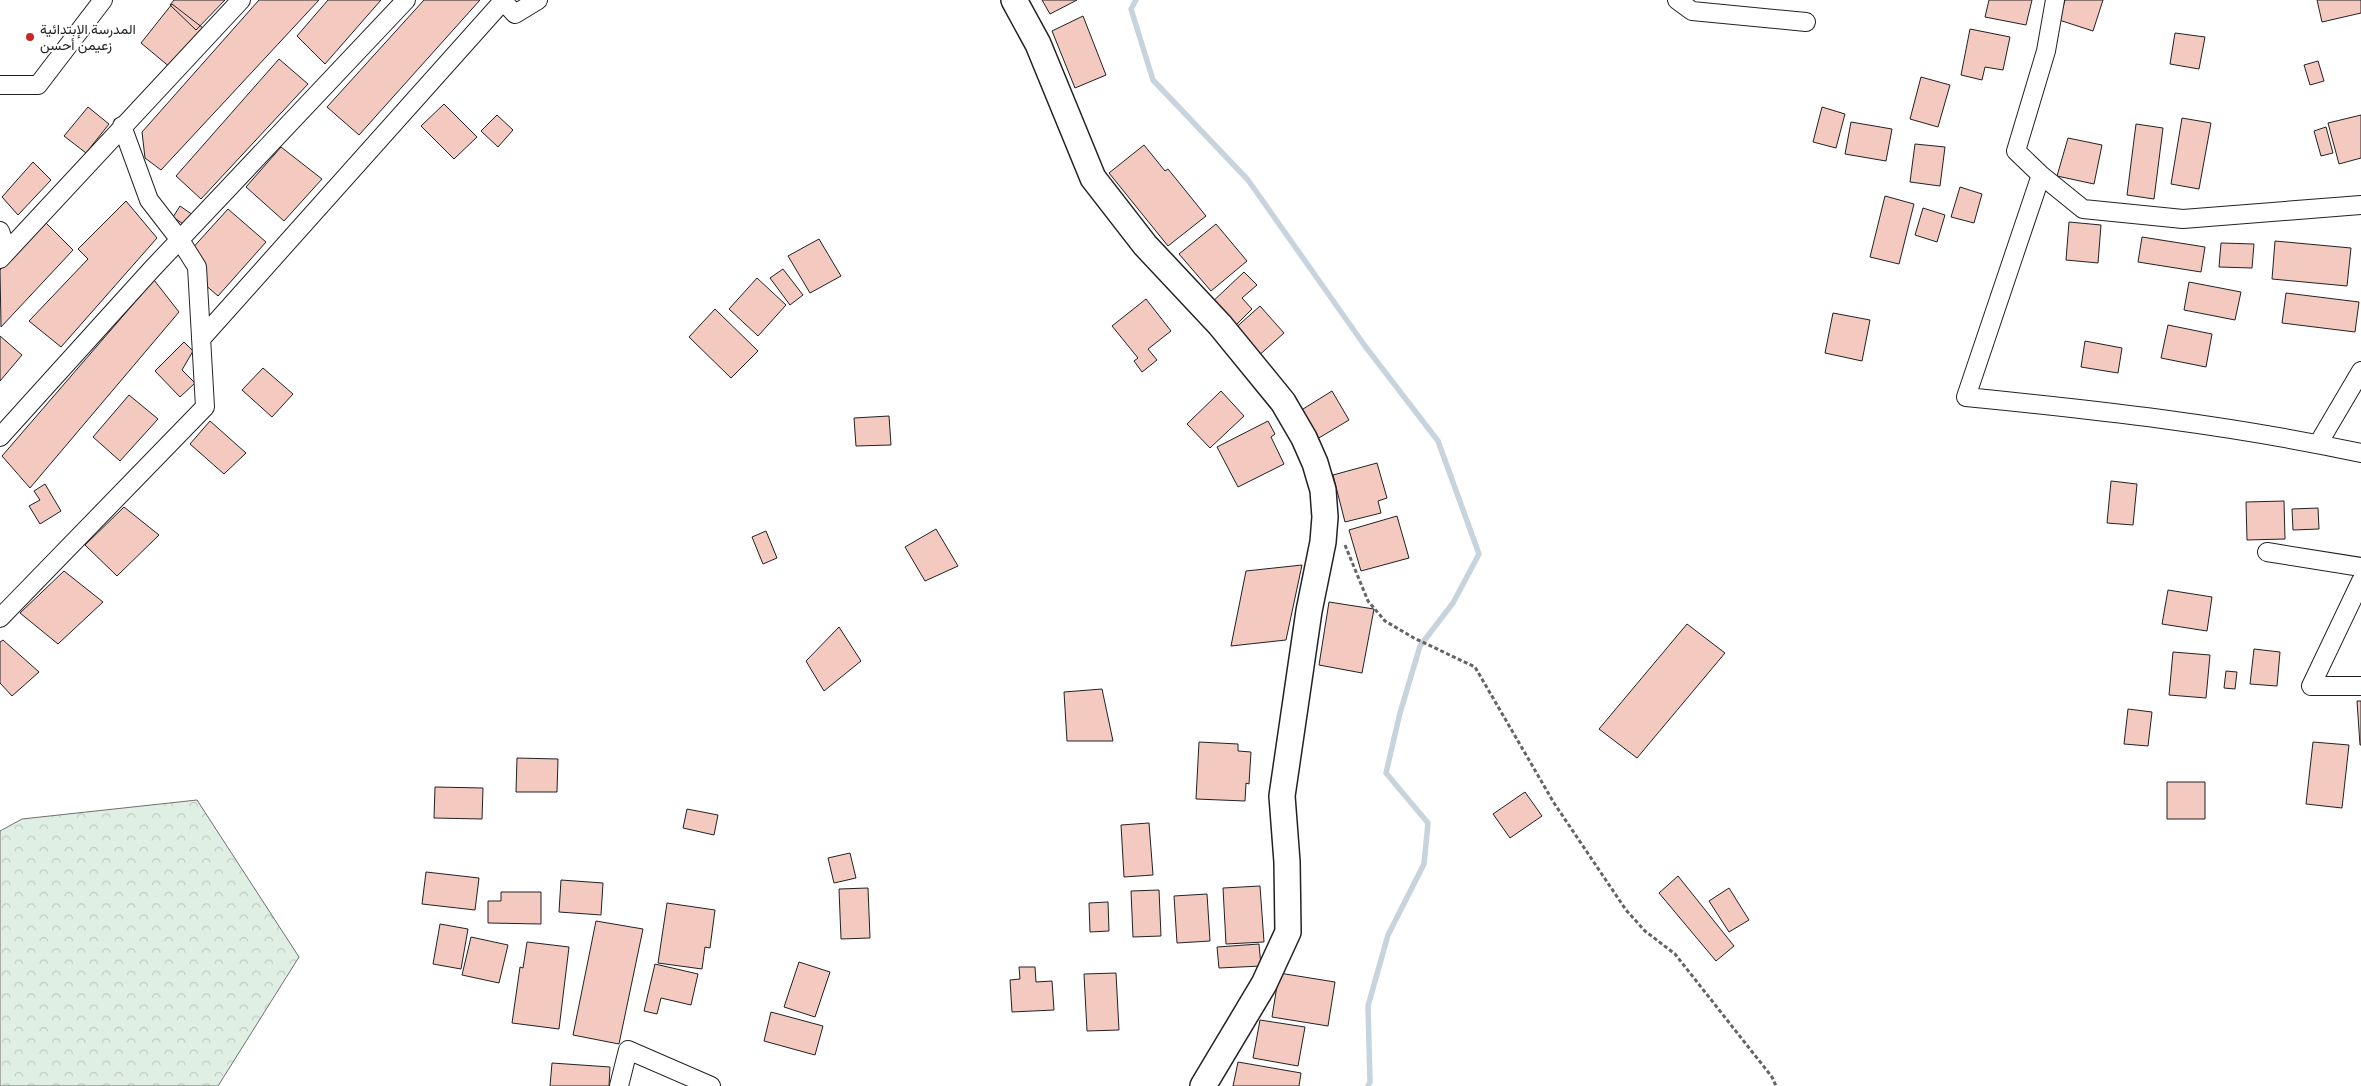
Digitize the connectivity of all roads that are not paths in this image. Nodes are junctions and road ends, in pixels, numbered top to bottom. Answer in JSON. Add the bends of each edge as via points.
{"nodes":[{"id":1,"x":103,"y":0,"type":"edge"},
{"id":2,"x":241,"y":0,"type":"edge"},
{"id":3,"x":406,"y":0,"type":"edge"},
{"id":4,"x":503,"y":0,"type":"edge"},
{"id":5,"x":538,"y":0,"type":"edge"},
{"id":6,"x":1014,"y":0,"type":"edge"},
{"id":7,"x":1677,"y":0,"type":"edge"},
{"id":8,"x":2054,"y":0,"type":"edge"},
{"id":9,"x":1806,"y":22,"type":"dead end"},
{"id":10,"x":0,"y":85,"type":"edge"},
{"id":11,"x":122,"y":126,"type":"junction"},
{"id":12,"x":2041,"y":175,"type":"junction"},
{"id":13,"x":2361,"y":205,"type":"edge"},
{"id":14,"x":0,"y":231,"type":"edge"},
{"id":15,"x":180,"y":240,"type":"junction"},
{"id":16,"x":3,"y":255,"type":"edge"},
{"id":17,"x":201,"y":339,"type":"junction"},
{"id":18,"x":2361,"y":371,"type":"edge"},
{"id":19,"x":0,"y":437,"type":"edge"},
{"id":20,"x":2318,"y":444,"type":"junction"},
{"id":21,"x":2361,"y":454,"type":"edge"},
{"id":22,"x":2268,"y":552,"type":"dead end"},
{"id":23,"x":2361,"y":567,"type":"edge"},
{"id":24,"x":2361,"y":581,"type":"edge"},
{"id":25,"x":0,"y":618,"type":"edge"},
{"id":26,"x":2361,"y":686,"type":"edge"},
{"id":27,"x":619,"y":1086,"type":"edge"},
{"id":28,"x":711,"y":1086,"type":"edge"},
{"id":29,"x":1202,"y":1086,"type":"edge"}],
"edges":[{"from":1,"to":10,"type":"street","via":[[38,85]]},
{"from":2,"to":11,"type":"street"},
{"from":3,"to":15,"type":"street"},
{"from":4,"to":5,"type":"street","via":[[515,14]]},
{"from":4,"to":17,"type":"street"},
{"from":6,"to":29,"type":"main road","via":[[1038,44],[1093,178],[1145,245],[1243,351],[1283,402],[1316,463],[1323,490],[1324,528],[1308,611],[1282,796],[1288,932],[1264,984]]},
{"from":7,"to":9,"type":"street","via":[[1692,11]]},
{"from":8,"to":12,"type":"street","via":[[2046,51],[2016,151]]},
{"from":11,"to":15,"type":"street","via":[[149,200]]},
{"from":11,"to":16,"type":"street"},
{"from":12,"to":13,"type":"street","via":[[2083,209],[2183,219]]},
{"from":12,"to":20,"type":"street","via":[[1966,397],[2104,411]]},
{"from":14,"to":16,"type":"street"},
{"from":15,"to":17,"type":"street","via":[[196,267]]},
{"from":15,"to":19,"type":"street"},
{"from":17,"to":25,"type":"street","via":[[205,407]]},
{"from":18,"to":20,"type":"street"},
{"from":20,"to":21,"type":"street"},
{"from":22,"to":23,"type":"street"},
{"from":24,"to":26,"type":"street","via":[[2311,686]]},
{"from":27,"to":28,"type":"street","via":[[628,1050]]}]}
